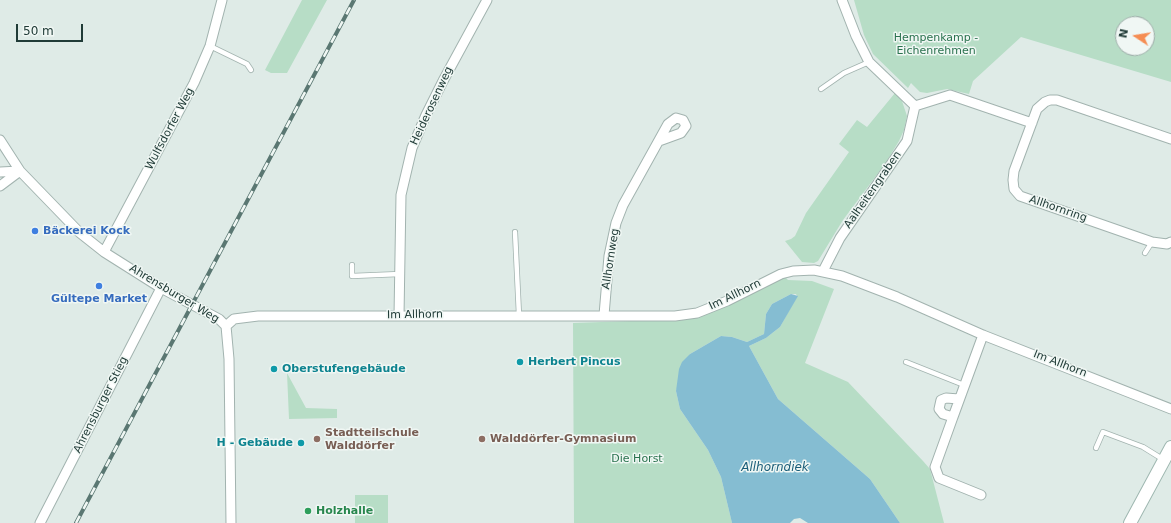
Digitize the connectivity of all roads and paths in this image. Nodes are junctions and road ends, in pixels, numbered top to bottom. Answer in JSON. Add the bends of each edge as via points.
{"nodes":[{"id":1,"x":222,"y":0,"type":"edge"},
{"id":2,"x":487,"y":0,"type":"edge"},
{"id":3,"x":842,"y":0,"type":"edge"},
{"id":4,"x":210,"y":46,"type":"junction"},
{"id":5,"x":869,"y":62,"type":"junction"},
{"id":6,"x":251,"y":70,"type":"dead end"},
{"id":7,"x":821,"y":89,"type":"dead end"},
{"id":8,"x":940,"y":91,"type":"dead end"},
{"id":9,"x":950,"y":95,"type":"junction"},
{"id":10,"x":915,"y":106,"type":"junction"},
{"id":11,"x":1032,"y":123,"type":"junction"},
{"id":12,"x":1171,"y":139,"type":"edge"},
{"id":13,"x":0,"y":140,"type":"edge"},
{"id":14,"x":659,"y":141,"type":"dead end"},
{"id":15,"x":20,"y":171,"type":"junction"},
{"id":16,"x":0,"y":172,"type":"edge"},
{"id":17,"x":0,"y":186,"type":"edge"},
{"id":18,"x":515,"y":232,"type":"dead end"},
{"id":19,"x":1152,"y":242,"type":"junction"},
{"id":20,"x":1171,"y":242,"type":"edge"},
{"id":21,"x":104,"y":252,"type":"junction"},
{"id":22,"x":1145,"y":253,"type":"dead end"},
{"id":23,"x":352,"y":265,"type":"dead end"},
{"id":24,"x":823,"y":271,"type":"junction"},
{"id":25,"x":400,"y":274,"type":"junction"},
{"id":26,"x":161,"y":288,"type":"junction"},
{"id":27,"x":519,"y":315,"type":"junction"},
{"id":28,"x":399,"y":316,"type":"junction"},
{"id":29,"x":604,"y":316,"type":"junction"},
{"id":30,"x":226,"y":326,"type":"junction"},
{"id":31,"x":983,"y":335,"type":"junction"},
{"id":32,"x":906,"y":362,"type":"dead end"},
{"id":33,"x":964,"y":384,"type":"junction"},
{"id":34,"x":959,"y":399,"type":"junction"},
{"id":35,"x":1171,"y":409,"type":"edge"},
{"id":36,"x":952,"y":417,"type":"junction"},
{"id":37,"x":1171,"y":447,"type":"edge"},
{"id":38,"x":1096,"y":448,"type":"dead end"},
{"id":39,"x":1164,"y":460,"type":"junction"},
{"id":40,"x":981,"y":495,"type":"dead end"},
{"id":41,"x":40,"y":523,"type":"edge"},
{"id":42,"x":231,"y":523,"type":"edge"},
{"id":43,"x":1130,"y":523,"type":"edge"}],
"edges":[{"from":1,"to":4,"type":"street","name":"Wulfsdorfer Weg"},
{"from":2,"to":25,"type":"street","name":"Heiderosenweg","via":[[436,94],[412,148],[401,195]]},
{"from":3,"to":5,"type":"street"},
{"from":4,"to":6,"type":"lane","via":[[247,64]]},
{"from":4,"to":21,"type":"street","name":"Wulfsdorfer Weg","via":[[194,84]]},
{"from":5,"to":7,"type":"lane","via":[[844,73]]},
{"from":5,"to":10,"type":"street"},
{"from":8,"to":9,"type":"lane"},
{"from":9,"to":10,"type":"street"},
{"from":9,"to":11,"type":"street"},
{"from":10,"to":24,"type":"street","name":"Aalheitengraben","via":[[907,141],[840,238]]},
{"from":11,"to":12,"type":"street","name":"Allhornring","via":[[1040,105],[1054,100]]},
{"from":11,"to":19,"type":"street","name":"Allhornring","via":[[1013,176],[1016,193]]},
{"from":13,"to":15,"type":"street","name":"Ahrensburger Weg"},
{"from":14,"to":29,"type":"street","name":"Allhornweg","via":[[626,199],[616,223],[609,256]]},
{"from":15,"to":16,"type":"street"},
{"from":15,"to":17,"type":"street"},
{"from":15,"to":21,"type":"street","name":"Ahrensburger Weg","via":[[80,233]]},
{"from":18,"to":27,"type":"lane"},
{"from":19,"to":20,"type":"street","name":"Allhornring"},
{"from":19,"to":22,"type":"lane"},
{"from":21,"to":26,"type":"street","name":"Ahrensburger Weg"},
{"from":23,"to":25,"type":"lane","via":[[352,276]]},
{"from":24,"to":29,"type":"street","name":"Im Allhorn","via":[[793,271],[781,274],[697,313],[675,316]]},
{"from":24,"to":31,"type":"street","name":"Im Allhorn","via":[[897,297]]},
{"from":25,"to":28,"type":"street","name":"Heiderosenweg"},
{"from":26,"to":30,"type":"street","name":"Ahrensburger Weg","via":[[219,319]]},
{"from":26,"to":41,"type":"street","name":"Ahrensburger Stieg"},
{"from":27,"to":28,"type":"street","name":"Im Allhorn"},
{"from":27,"to":29,"type":"street","name":"Im Allhorn"},
{"from":28,"to":30,"type":"street","name":"Im Allhorn","via":[[258,316],[234,319]]},
{"from":30,"to":42,"type":"street","name":"Ahrensburger Weg","via":[[229,360]]},
{"from":31,"to":33,"type":"street"},
{"from":31,"to":35,"type":"street","name":"Im Allhorn"},
{"from":32,"to":33,"type":"lane"},
{"from":33,"to":34,"type":"street"},
{"from":34,"to":36,"type":"street"},
{"from":34,"to":36,"type":"street","via":[[941,400],[939,410]]},
{"from":36,"to":40,"type":"street","via":[[934,467],[938,478]]},
{"from":37,"to":39,"type":"main road"},
{"from":38,"to":39,"type":"lane","via":[[1103,432],[1142,447]]},
{"from":39,"to":43,"type":"main road"}]}
